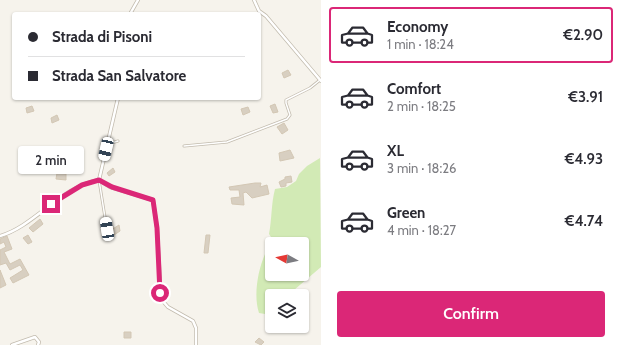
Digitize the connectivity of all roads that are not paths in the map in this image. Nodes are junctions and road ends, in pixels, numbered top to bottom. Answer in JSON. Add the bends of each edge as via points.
{"nodes":[{"id":1,"x":138,"y":0,"type":"edge"},
{"id":2,"x":254,"y":0,"type":"edge"},
{"id":3,"x":131,"y":12,"type":"edge"},
{"id":4,"x":260,"y":12,"type":"edge"},
{"id":5,"x":261,"y":12,"type":"edge"},
{"id":6,"x":321,"y":80,"type":"edge"},
{"id":7,"x":118,"y":100,"type":"edge"},
{"id":8,"x":118,"y":141,"type":"dead end"},
{"id":9,"x":108,"y":144,"type":"junction"},
{"id":10,"x":184,"y":146,"type":"dead end"},
{"id":11,"x":99,"y":180,"type":"junction"},
{"id":12,"x":112,"y":227,"type":"dead end"},
{"id":13,"x":0,"y":236,"type":"edge"},
{"id":14,"x":12,"y":345,"type":"edge"},
{"id":15,"x":38,"y":345,"type":"edge"},
{"id":16,"x":196,"y":345,"type":"edge"}],
"edges":[{"from":1,"to":3,"type":"street"},
{"from":2,"to":4,"type":"street"},
{"from":5,"to":6,"type":"street"},
{"from":6,"to":10,"type":"lane","via":[[286,100],[290,115],[286,119],[228,142]]},
{"from":7,"to":9,"type":"street"},
{"from":8,"to":9,"type":"lane"},
{"from":9,"to":11,"type":"street"},
{"from":11,"to":12,"type":"lane","via":[[107,230]]},
{"from":11,"to":13,"type":"street","via":[[76,188],[16,229]]},
{"from":11,"to":16,"type":"street","via":[[112,187],[153,200],[161,298],[168,307],[194,322]]},
{"from":14,"to":15,"type":"street","via":[[35,337]]}]}
